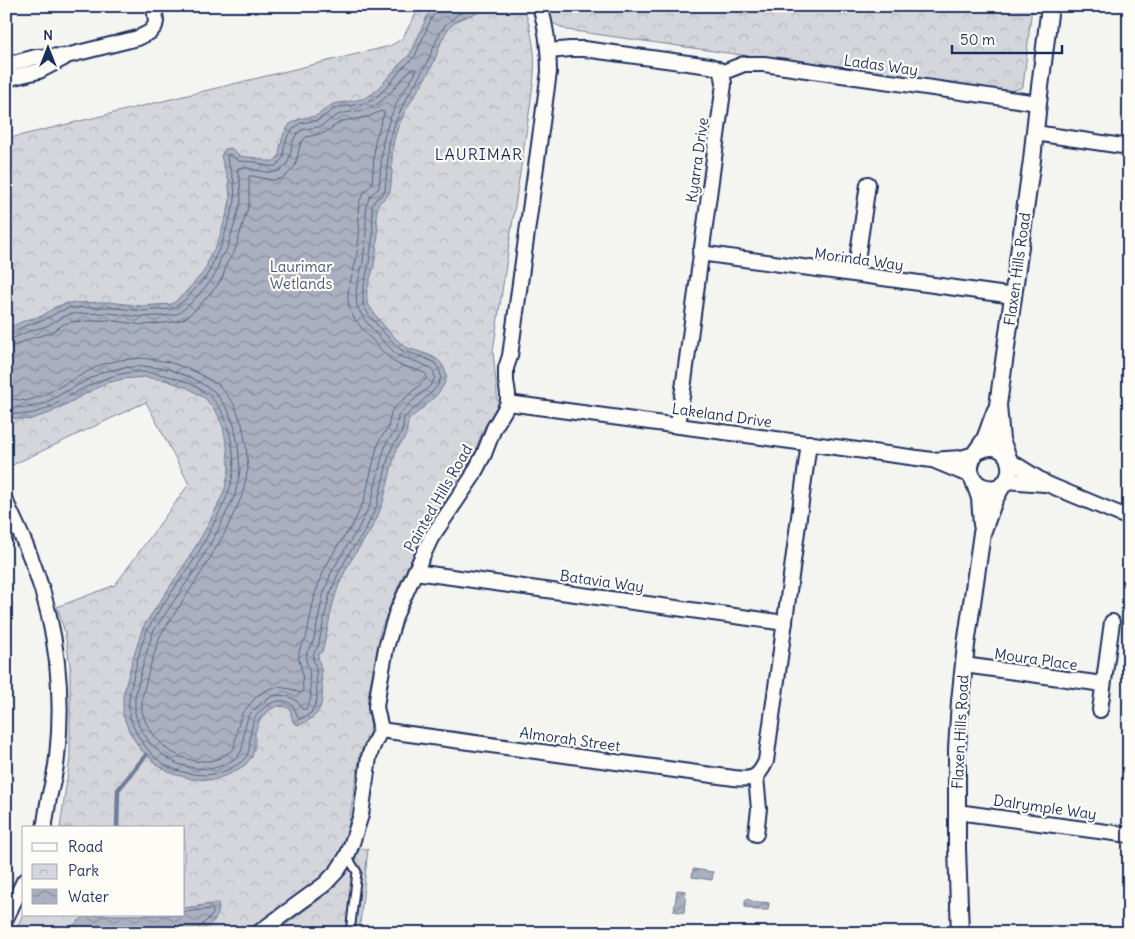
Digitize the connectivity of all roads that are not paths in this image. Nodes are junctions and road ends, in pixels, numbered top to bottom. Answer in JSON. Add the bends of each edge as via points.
{"nodes":[{"id":1,"x":154,"y":6,"type":"edge"},
{"id":2,"x":540,"y":6,"type":"edge"},
{"id":3,"x":1050,"y":6,"type":"edge"},
{"id":4,"x":549,"y":50,"type":"junction"},
{"id":5,"x":66,"y":56,"type":"junction"},
{"id":6,"x":6,"y":64,"type":"edge"},
{"id":7,"x":722,"y":73,"type":"junction"},
{"id":8,"x":6,"y":79,"type":"edge"},
{"id":9,"x":1038,"y":103,"type":"junction"},
{"id":10,"x":1035,"y":134,"type":"junction"},
{"id":11,"x":1129,"y":147,"type":"edge"},
{"id":12,"x":868,"y":184,"type":"dead end"},
{"id":13,"x":700,"y":253,"type":"junction"},
{"id":14,"x":855,"y":274,"type":"junction"},
{"id":15,"x":1014,"y":296,"type":"junction"},
{"id":16,"x":508,"y":403,"type":"junction"},
{"id":17,"x":998,"y":404,"type":"junction"},
{"id":18,"x":678,"y":426,"type":"junction"},
{"id":19,"x":809,"y":443,"type":"junction"},
{"id":20,"x":976,"y":453,"type":"junction"},
{"id":21,"x":1008,"y":458,"type":"junction"},
{"id":22,"x":932,"y":460,"type":"junction"},
{"id":23,"x":973,"y":478,"type":"junction"},
{"id":24,"x":1005,"y":483,"type":"junction"},
{"id":25,"x":1047,"y":484,"type":"junction"},
{"id":26,"x":6,"y":502,"type":"edge"},
{"id":27,"x":1129,"y":518,"type":"edge"},
{"id":28,"x":982,"y":533,"type":"junction"},
{"id":29,"x":414,"y":572,"type":"junction"},
{"id":30,"x":1112,"y":622,"type":"dead end"},
{"id":31,"x":785,"y":623,"type":"junction"},
{"id":32,"x":964,"y":665,"type":"junction"},
{"id":33,"x":1103,"y":684,"type":"junction"},
{"id":34,"x":1100,"y":710,"type":"dead end"},
{"id":35,"x":380,"y":730,"type":"junction"},
{"id":36,"x":756,"y":777,"type":"junction"},
{"id":37,"x":957,"y":812,"type":"junction"},
{"id":38,"x":44,"y":826,"type":"edge"},
{"id":39,"x":756,"y":834,"type":"dead end"},
{"id":40,"x":1129,"y":835,"type":"edge"},
{"id":41,"x":347,"y":856,"type":"junction"},
{"id":42,"x":22,"y":885,"type":"edge"},
{"id":43,"x":6,"y":918,"type":"edge"},
{"id":44,"x":265,"y":931,"type":"edge"},
{"id":45,"x":350,"y":933,"type":"edge"},
{"id":46,"x":960,"y":933,"type":"edge"}],
"edges":[{"from":1,"to":5,"type":"street","via":[[155,26],[144,36]]},
{"from":2,"to":4,"type":"street"},
{"from":3,"to":9,"type":"street","name":"Flaxen Hills Road"},
{"from":4,"to":7,"type":"street","via":[[584,49],[710,66]]},
{"from":4,"to":16,"type":"street","via":[[548,81],[506,368]]},
{"from":5,"to":6,"type":"street","via":[[36,57]]},
{"from":5,"to":8,"type":"street","via":[[39,71]]},
{"from":7,"to":9,"type":"street","name":"Ladas Way","via":[[744,64],[764,64]]},
{"from":7,"to":13,"type":"street","name":"Kyarra Drive","via":[[724,84]]},
{"from":9,"to":10,"type":"street","name":"Flaxen Hills Road"},
{"from":10,"to":11,"type":"street"},
{"from":10,"to":15,"type":"street","name":"Flaxen Hills Road"},
{"from":12,"to":14,"type":"street"},
{"from":13,"to":14,"type":"street","name":"Morinda Way"},
{"from":13,"to":18,"type":"street","name":"Kyarra Drive"},
{"from":14,"to":15,"type":"street","name":"Morinda Way"},
{"from":15,"to":17,"type":"street","name":"Flaxen Hills Road"},
{"from":16,"to":18,"type":"street","name":"Lakeland Drive"},
{"from":16,"to":29,"type":"street","name":"Painted Hills Road","via":[[471,479],[431,538]]},
{"from":17,"to":20,"type":"street","name":"Flaxen Hills Road"},
{"from":17,"to":21,"type":"street","name":"Flaxen Hills Road","via":[[1001,440]]},
{"from":18,"to":19,"type":"street","name":"Lakeland Drive"},
{"from":19,"to":22,"type":"street","name":"Lakeland Drive"},
{"from":19,"to":31,"type":"street"},
{"from":20,"to":21,"type":"street","via":[[990,447],[1002,450]]},
{"from":20,"to":22,"type":"street","name":"Lakeland Drive","via":[[961,458]]},
{"from":20,"to":23,"type":"street","via":[[970,467]]},
{"from":21,"to":24,"type":"street","via":[[1011,468]]},
{"from":21,"to":25,"type":"street"},
{"from":22,"to":23,"type":"street","name":"Lakeland Drive"},
{"from":23,"to":24,"type":"street","via":[[985,488]]},
{"from":23,"to":28,"type":"street","name":"Flaxen Hills Road","via":[[980,498]]},
{"from":24,"to":25,"type":"street"},
{"from":24,"to":28,"type":"street","name":"Flaxen Hills Road","via":[[994,500]]},
{"from":25,"to":27,"type":"street"},
{"from":26,"to":38,"type":"street","via":[[44,596],[58,673],[57,757]]},
{"from":28,"to":32,"type":"street","name":"Flaxen Hills Road"},
{"from":29,"to":31,"type":"street","name":"Batavia Way"},
{"from":29,"to":35,"type":"street","name":"Painted Hills Road","via":[[386,648],[377,699]]},
{"from":30,"to":33,"type":"street"},
{"from":31,"to":36,"type":"street","via":[[766,761]]},
{"from":32,"to":33,"type":"street","name":"Moura Place"},
{"from":32,"to":37,"type":"street","name":"Flaxen Hills Road","via":[[957,749]]},
{"from":33,"to":34,"type":"street"},
{"from":35,"to":36,"type":"street","name":"Almorah Street","via":[[747,780]]},
{"from":35,"to":41,"type":"street","name":"Painted Hills Road","via":[[369,757],[361,815]]},
{"from":36,"to":39,"type":"street","via":[[759,809]]},
{"from":37,"to":40,"type":"street","name":"Dalrymple Way"},
{"from":37,"to":46,"type":"street","name":"Flaxen Hills Road"},
{"from":41,"to":44,"type":"street","name":"Painted Hills Road","via":[[325,884]]},
{"from":41,"to":45,"type":"lane","via":[[357,872]]},
{"from":42,"to":43,"type":"street"}]}
